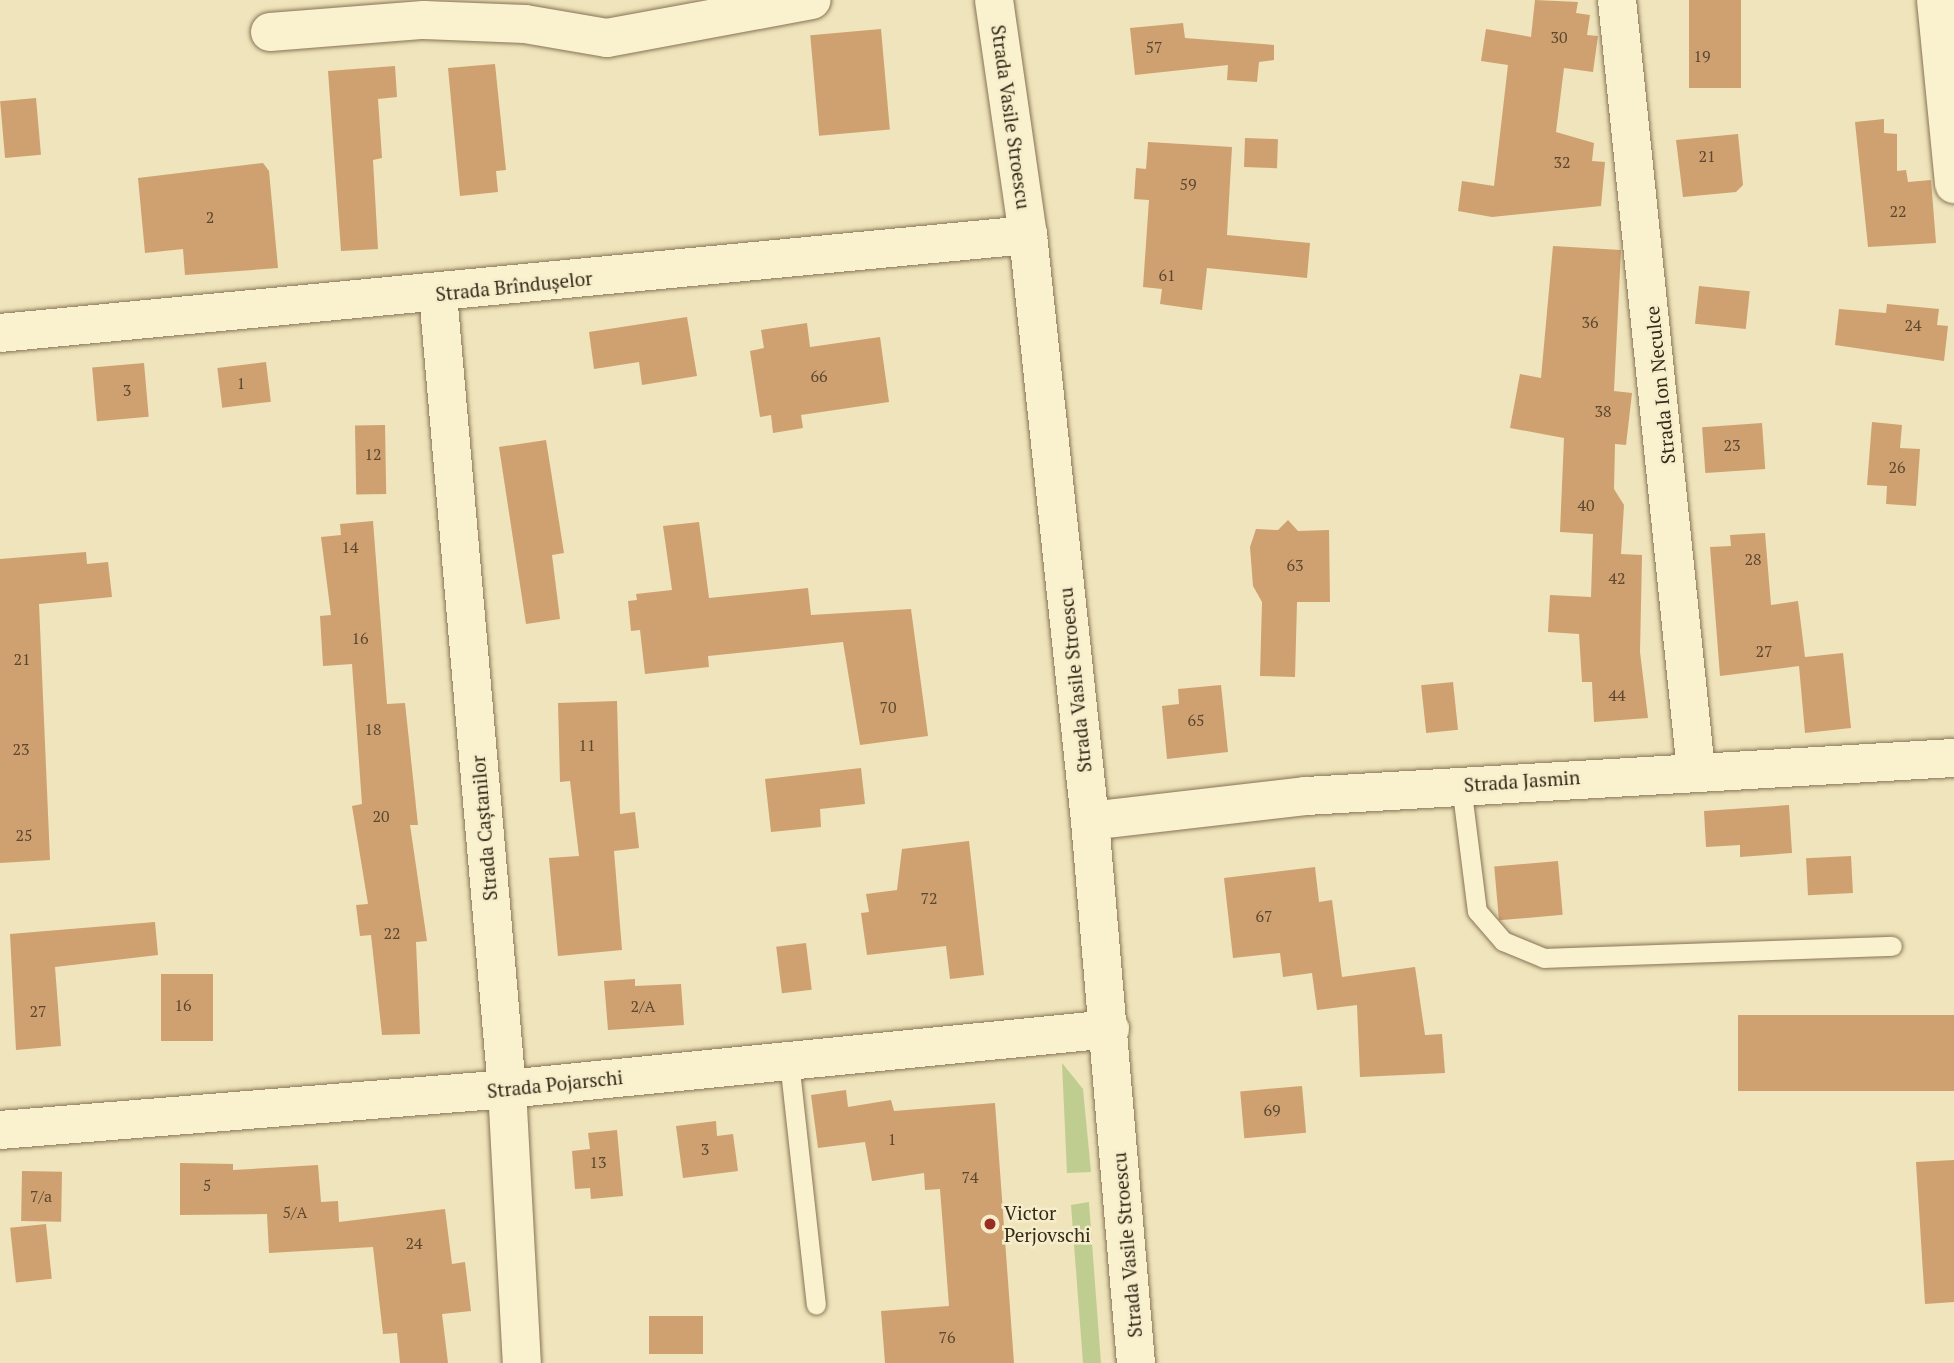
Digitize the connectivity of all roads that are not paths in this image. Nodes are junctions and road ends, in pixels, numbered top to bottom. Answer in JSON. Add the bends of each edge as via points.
{"nodes":[{"id":1,"x":813,"y":0,"type":"edge"},
{"id":2,"x":994,"y":0,"type":"edge"},
{"id":3,"x":1617,"y":0,"type":"edge"},
{"id":4,"x":1936,"y":0,"type":"edge"},
{"id":5,"x":270,"y":32,"type":"dead end"},
{"id":6,"x":1954,"y":184,"type":"edge"},
{"id":7,"x":1028,"y":235,"type":"junction"},
{"id":8,"x":438,"y":294,"type":"junction"},
{"id":9,"x":0,"y":332,"type":"edge"},
{"id":10,"x":1954,"y":758,"type":"edge"},
{"id":11,"x":1696,"y":771,"type":"junction"},
{"id":12,"x":1461,"y":785,"type":"junction"},
{"id":13,"x":1090,"y":821,"type":"junction"},
{"id":14,"x":1892,"y":946,"type":"dead end"},
{"id":15,"x":1110,"y":1029,"type":"junction"},
{"id":16,"x":789,"y":1061,"type":"junction"},
{"id":17,"x":507,"y":1089,"type":"junction"},
{"id":18,"x":0,"y":1130,"type":"edge"},
{"id":19,"x":816,"y":1305,"type":"dead end"},
{"id":20,"x":523,"y":1363,"type":"edge"},
{"id":21,"x":1136,"y":1363,"type":"edge"}],
"edges":[{"from":1,"to":5,"type":"street","via":[[607,38],[525,24],[424,20]]},
{"from":2,"to":7,"type":"street","name":"Strada Vasile Stroescu"},
{"from":3,"to":11,"type":"street","name":"Strada Ion Neculce"},
{"from":4,"to":6,"type":"street"},
{"from":7,"to":8,"type":"street","name":"Strada Brîndușelor"},
{"from":7,"to":13,"type":"street","name":"Strada Vasile Stroescu"},
{"from":8,"to":9,"type":"street","name":"Strada Brîndușelor"},
{"from":8,"to":17,"type":"street","name":"Strada Caștanilor"},
{"from":10,"to":11,"type":"street","name":"Strada Jasmin"},
{"from":11,"to":12,"type":"street","name":"Strada Jasmin"},
{"from":12,"to":13,"type":"street","name":"Strada Jasmin"},
{"from":12,"to":14,"type":"lane","via":[[1477,911],[1503,942],[1544,958]]},
{"from":13,"to":15,"type":"street","name":"Strada Vasile Stroescu"},
{"from":15,"to":16,"type":"street","name":"Strada Pojarschi"},
{"from":15,"to":21,"type":"street","name":"Strada Vasile Stroescu"},
{"from":16,"to":17,"type":"street","name":"Strada Pojarschi"},
{"from":16,"to":19,"type":"lane"},
{"from":17,"to":18,"type":"street","name":"Strada Pojarschi"},
{"from":17,"to":20,"type":"street","name":"Strada Caștanilor"}]}
